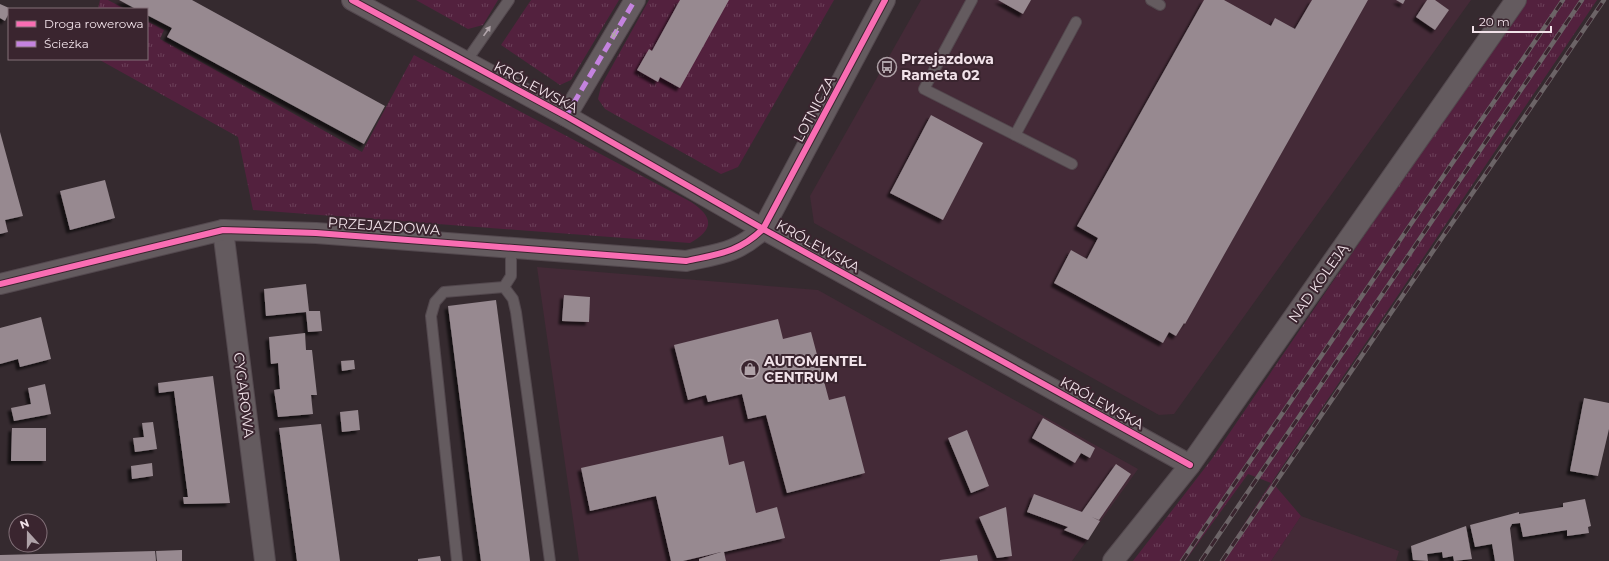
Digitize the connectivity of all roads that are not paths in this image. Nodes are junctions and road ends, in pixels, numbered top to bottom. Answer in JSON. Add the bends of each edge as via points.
{"nodes":[{"id":1,"x":352,"y":0,"type":"edge"},
{"id":2,"x":509,"y":0,"type":"edge"},
{"id":3,"x":635,"y":0,"type":"edge"},
{"id":4,"x":885,"y":0,"type":"edge"},
{"id":5,"x":972,"y":0,"type":"edge"},
{"id":6,"x":1516,"y":0,"type":"edge"},
{"id":7,"x":1076,"y":22,"type":"dead end"},
{"id":8,"x":465,"y":63,"type":"junction"},
{"id":9,"x":566,"y":116,"type":"junction"},
{"id":10,"x":1015,"y":135,"type":"junction"},
{"id":11,"x":1072,"y":164,"type":"dead end"},
{"id":12,"x":763,"y":229,"type":"junction"},
{"id":13,"x":223,"y":230,"type":"junction"},
{"id":14,"x":511,"y":248,"type":"junction"},
{"id":15,"x":0,"y":284,"type":"edge"},
{"id":16,"x":504,"y":286,"type":"junction"},
{"id":17,"x":1190,"y":465,"type":"junction"},
{"id":18,"x":265,"y":561,"type":"edge"},
{"id":19,"x":457,"y":561,"type":"edge"},
{"id":20,"x":550,"y":561,"type":"edge"},
{"id":21,"x":1113,"y":561,"type":"edge"}],
"edges":[{"from":1,"to":8,"type":"street","name":"KRÓLEWSKA"},
{"from":8,"to":2,"type":"lane","one_way":true},
{"from":3,"to":9,"type":"street","one_way":true},
{"from":4,"to":12,"type":"street","name":"LOTNICZA"},
{"from":5,"to":10,"type":"lane","via":[[924,89]]},
{"from":6,"to":17,"type":"street","name":"NAD KOLEJĄ"},
{"from":7,"to":10,"type":"lane"},
{"from":8,"to":9,"type":"street","name":"KRÓLEWSKA"},
{"from":9,"to":12,"type":"street","name":"KRÓLEWSKA"},
{"from":10,"to":11,"type":"lane"},
{"from":12,"to":14,"type":"street","name":"PRZEJAZDOWA","via":[[752,240],[733,250],[686,261]]},
{"from":12,"to":17,"type":"street","name":"KRÓLEWSKA"},
{"from":13,"to":14,"type":"street","name":"PRZEJAZDOWA","via":[[316,233]]},
{"from":13,"to":15,"type":"street","name":"PRZEJAZDOWA"},
{"from":13,"to":18,"type":"street","name":"CYGAROWA"},
{"from":14,"to":16,"type":"lane","via":[[511,276]]},
{"from":16,"to":19,"type":"lane","via":[[444,292],[435,302],[431,316]]},
{"from":16,"to":20,"type":"lane","via":[[513,299],[516,312]]},
{"from":17,"to":21,"type":"street","name":"NAD KOLEJĄ"}]}
